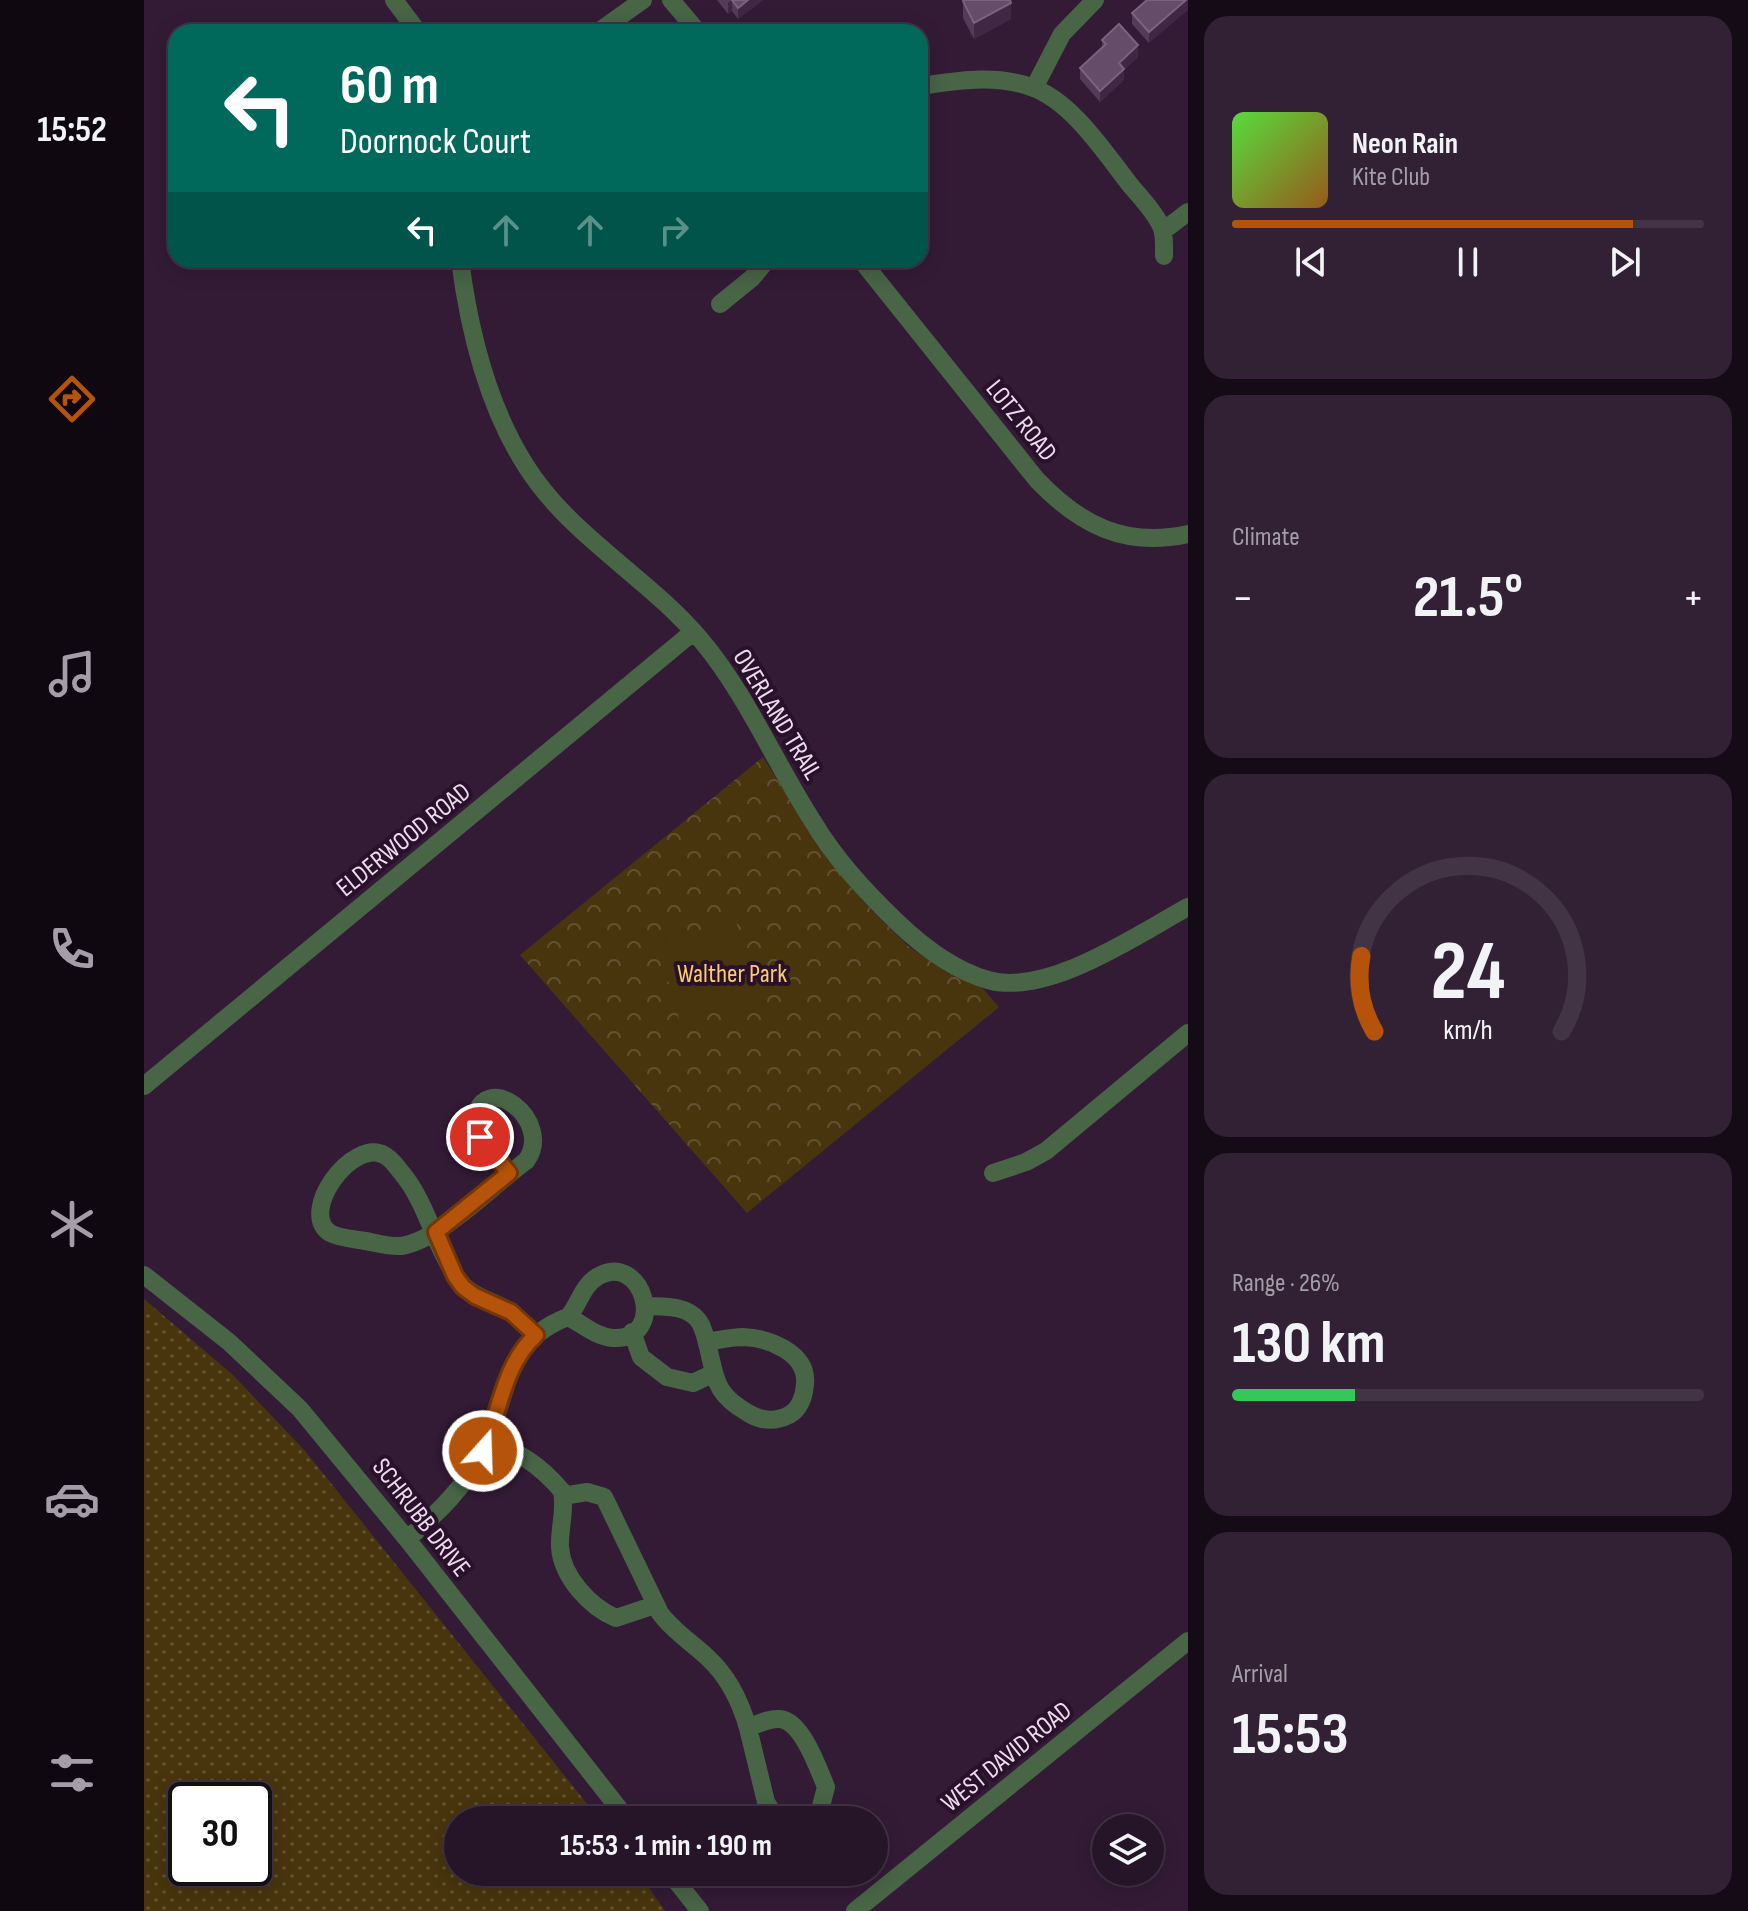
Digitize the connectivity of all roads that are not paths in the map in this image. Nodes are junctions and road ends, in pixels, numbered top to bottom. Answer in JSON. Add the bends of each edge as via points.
{"nodes":[{"id":1,"x":394,"y":0,"type":"edge"},
{"id":2,"x":643,"y":0,"type":"edge"},
{"id":3,"x":671,"y":0,"type":"edge"},
{"id":4,"x":1095,"y":0,"type":"edge"},
{"id":5,"x":412,"y":24,"type":"edge"},
{"id":6,"x":609,"y":24,"type":"edge"},
{"id":7,"x":691,"y":24,"type":"edge"},
{"id":8,"x":928,"y":85,"type":"edge"},
{"id":9,"x":1034,"y":88,"type":"junction"},
{"id":10,"x":1188,"y":212,"type":"edge"},
{"id":11,"x":1163,"y":231,"type":"junction"},
{"id":12,"x":1164,"y":256,"type":"dead end"},
{"id":13,"x":461,"y":268,"type":"edge"},
{"id":14,"x":760,"y":268,"type":"edge"},
{"id":15,"x":867,"y":268,"type":"edge"},
{"id":16,"x":720,"y":304,"type":"dead end"},
{"id":17,"x":1188,"y":534,"type":"edge"},
{"id":18,"x":693,"y":632,"type":"junction"},
{"id":19,"x":1188,"y":907,"type":"edge"},
{"id":20,"x":1188,"y":1033,"type":"edge"},
{"id":21,"x":144,"y":1086,"type":"edge"},
{"id":22,"x":509,"y":1173,"type":"dead end"},
{"id":23,"x":993,"y":1173,"type":"dead end"},
{"id":24,"x":436,"y":1232,"type":"junction"},
{"id":25,"x":144,"y":1275,"type":"edge"},
{"id":26,"x":646,"y":1306,"type":"junction"},
{"id":27,"x":568,"y":1317,"type":"junction"},
{"id":28,"x":632,"y":1332,"type":"junction"},
{"id":29,"x":536,"y":1335,"type":"junction"},
{"id":30,"x":707,"y":1342,"type":"junction"},
{"id":31,"x":712,"y":1374,"type":"junction"},
{"id":32,"x":488,"y":1440,"type":"junction"},
{"id":33,"x":563,"y":1496,"type":"junction"},
{"id":34,"x":407,"y":1539,"type":"junction"},
{"id":35,"x":655,"y":1605,"type":"junction"},
{"id":36,"x":1188,"y":1641,"type":"edge"},
{"id":37,"x":748,"y":1728,"type":"junction"},
{"id":38,"x":617,"y":1806,"type":"edge"},
{"id":39,"x":768,"y":1806,"type":"edge"},
{"id":40,"x":821,"y":1806,"type":"edge"},
{"id":41,"x":680,"y":1886,"type":"edge"},
{"id":42,"x":700,"y":1911,"type":"edge"},
{"id":43,"x":855,"y":1911,"type":"edge"}],
"edges":[{"from":1,"to":5,"type":"street"},
{"from":2,"to":6,"type":"street"},
{"from":3,"to":7,"type":"street"},
{"from":4,"to":9,"type":"street","via":[[1062,34]]},
{"from":8,"to":9,"type":"street","via":[[985,79]]},
{"from":9,"to":11,"type":"street","via":[[1093,137]]},
{"from":10,"to":11,"type":"street"},
{"from":11,"to":12,"type":"street"},
{"from":13,"to":18,"type":"street","name":"OVERLAND TRAIL","via":[[476,348],[502,421],[527,468],[563,513]]},
{"from":14,"to":16,"type":"street"},
{"from":15,"to":17,"type":"street","name":"LOTZ ROAD","via":[[1058,502],[1114,533],[1143,538]]},
{"from":18,"to":19,"type":"street","name":"OVERLAND TRAIL","via":[[743,700],[831,849],[867,893],[940,958],[990,981],[1032,981],[1064,972]]},
{"from":18,"to":21,"type":"street","name":"ELDERWOOD ROAD"},
{"from":20,"to":23,"type":"street","via":[[1046,1151]]},
{"from":22,"to":24,"type":"street"},
{"from":24,"to":24,"type":"street","via":[[403,1246],[332,1234],[322,1225],[320,1206],[348,1163],[362,1154],[380,1153],[409,1181]]},
{"from":24,"to":29,"type":"street","via":[[463,1287],[511,1312]]},
{"from":25,"to":34,"type":"street","name":"SCHRUBB DRIVE","via":[[229,1342],[300,1409]]},
{"from":26,"to":27,"type":"street","via":[[633,1280],[611,1273],[590,1283]]},
{"from":26,"to":28,"type":"street"},
{"from":26,"to":30,"type":"street","via":[[690,1312]]},
{"from":27,"to":28,"type":"street","via":[[612,1338]]},
{"from":27,"to":29,"type":"street"},
{"from":28,"to":31,"type":"street","via":[[641,1357],[667,1377],[693,1383]]},
{"from":29,"to":32,"type":"street","via":[[509,1374]]},
{"from":30,"to":31,"type":"street"},
{"from":30,"to":31,"type":"street","via":[[745,1337],[788,1351],[805,1374],[802,1401],[784,1417],[770,1420],[749,1414],[722,1394]]},
{"from":32,"to":33,"type":"street","via":[[535,1463]]},
{"from":32,"to":34,"type":"street","via":[[455,1494]]},
{"from":33,"to":35,"type":"street","via":[[587,1492],[604,1497]]},
{"from":33,"to":35,"type":"street","via":[[562,1557],[587,1597],[616,1618]]},
{"from":34,"to":38,"type":"street","name":"SCHRUBB DRIVE"},
{"from":35,"to":37,"type":"street","via":[[727,1679]]},
{"from":36,"to":43,"type":"street","name":"WEST DAVID ROAD"},
{"from":37,"to":39,"type":"street"},
{"from":37,"to":40,"type":"street","via":[[783,1719],[796,1727],[826,1787]]},
{"from":41,"to":42,"type":"street"}]}
